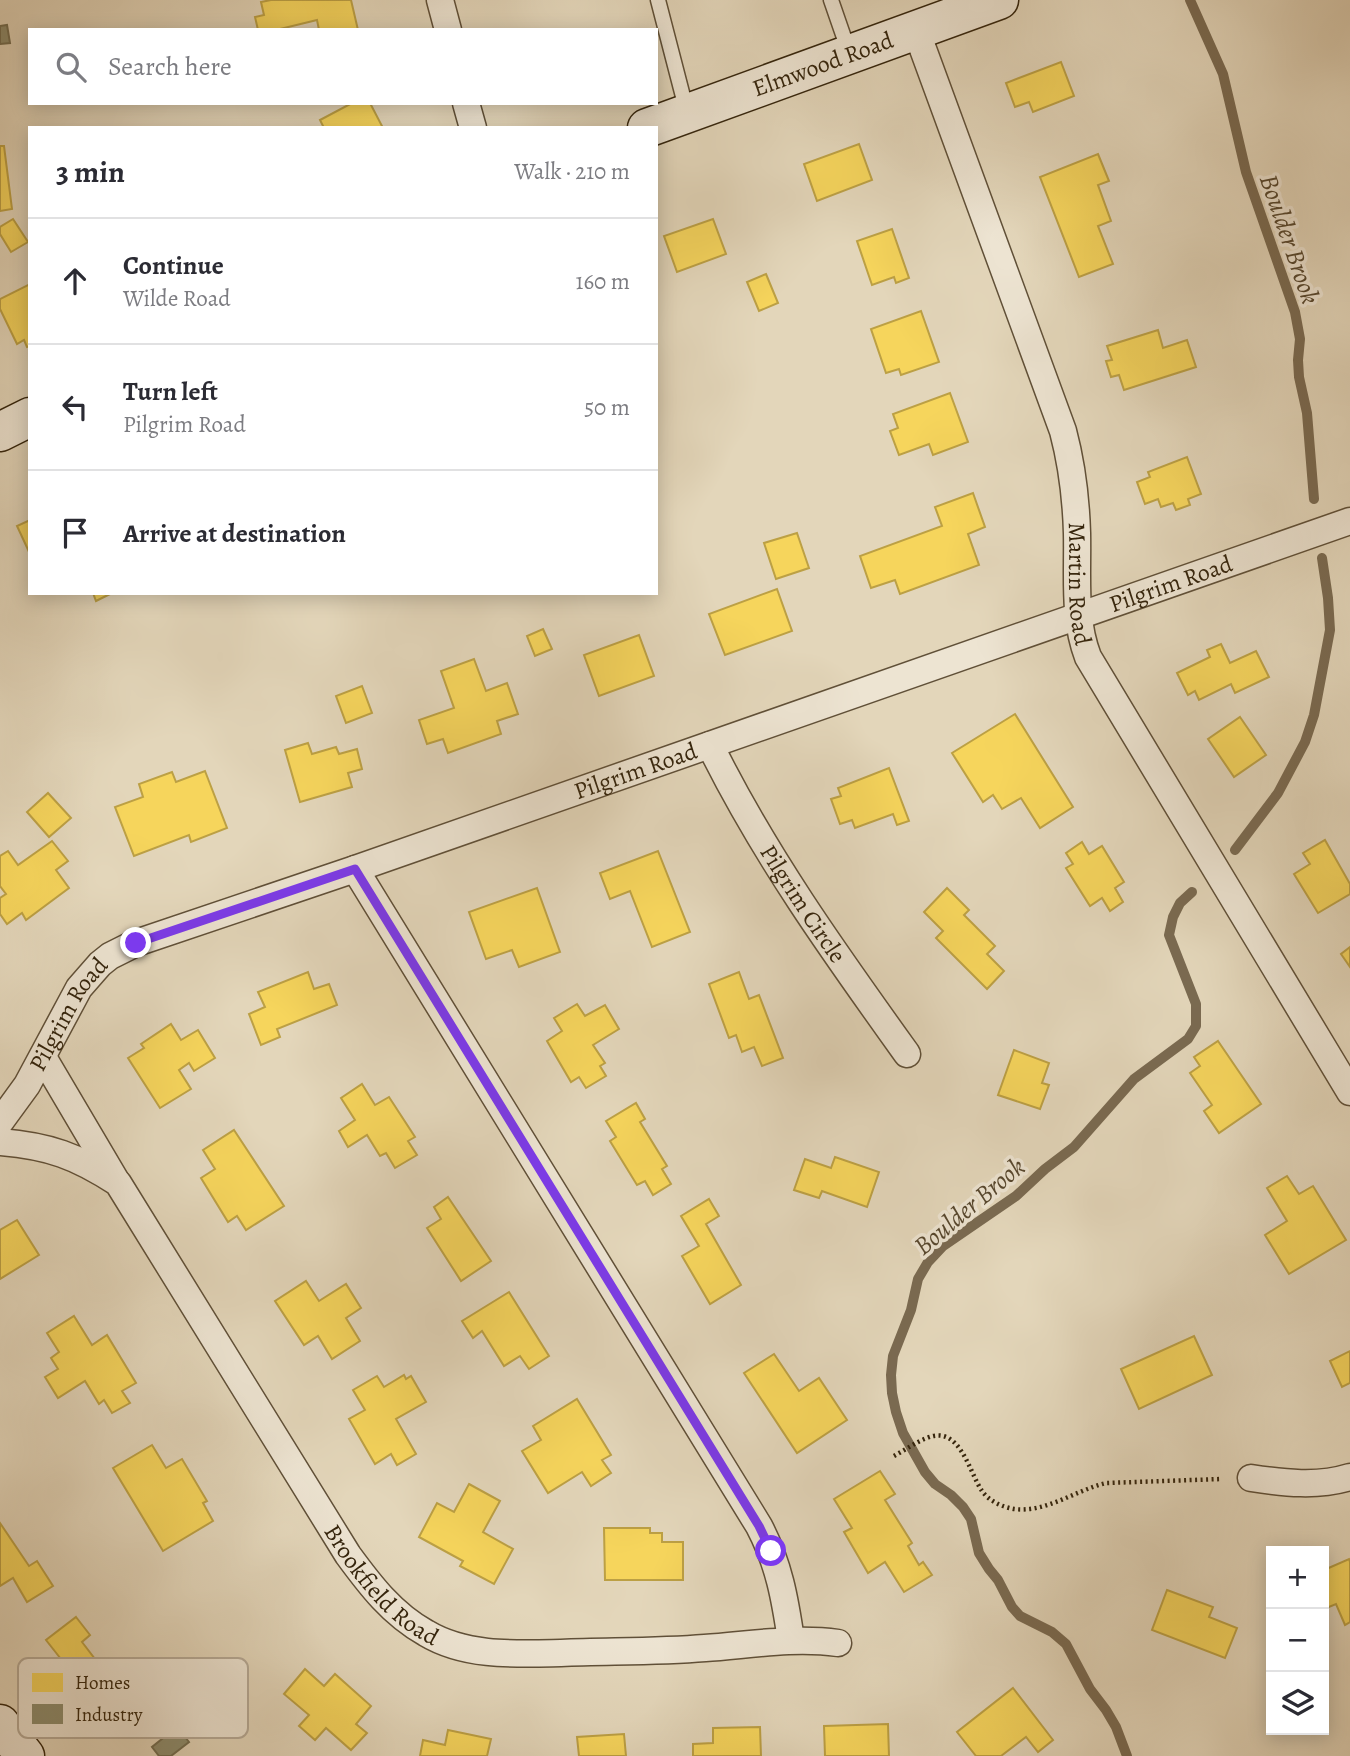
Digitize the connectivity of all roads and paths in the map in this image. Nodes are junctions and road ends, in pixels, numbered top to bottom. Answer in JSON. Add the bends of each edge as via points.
{"nodes":[{"id":1,"x":440,"y":0,"type":"edge"},
{"id":2,"x":658,"y":0,"type":"edge"},
{"id":3,"x":831,"y":0,"type":"edge"},
{"id":4,"x":999,"y":0,"type":"edge"},
{"id":5,"x":447,"y":28,"type":"edge"},
{"id":6,"x":916,"y":30,"type":"junction"},
{"id":7,"x":850,"y":54,"type":"junction"},
{"id":8,"x":466,"y":105,"type":"edge"},
{"id":9,"x":687,"y":113,"type":"junction"},
{"id":10,"x":472,"y":126,"type":"edge"},
{"id":11,"x":652,"y":126,"type":"edge"},
{"id":12,"x":28,"y":417,"type":"edge"},
{"id":13,"x":0,"y":432,"type":"edge"},
{"id":14,"x":1350,"y":521,"type":"edge"},
{"id":15,"x":1078,"y":615,"type":"junction"},
{"id":16,"x":710,"y":745,"type":"junction"},
{"id":17,"x":355,"y":869,"type":"junction"},
{"id":18,"x":906,"y":1054,"type":"dead end"},
{"id":19,"x":43,"y":1057,"type":"junction"},
{"id":20,"x":1350,"y":1092,"type":"edge"},
{"id":21,"x":0,"y":1122,"type":"edge"},
{"id":22,"x":0,"y":1142,"type":"edge"},
{"id":23,"x":117,"y":1183,"type":"junction"},
{"id":24,"x":894,"y":1456,"type":"dead end"},
{"id":25,"x":1350,"y":1476,"type":"edge"},
{"id":26,"x":1251,"y":1478,"type":"joint"},
{"id":27,"x":791,"y":1640,"type":"junction"},
{"id":28,"x":838,"y":1643,"type":"dead end"},
{"id":29,"x":0,"y":1724,"type":"edge"},
{"id":30,"x":25,"y":1756,"type":"edge"}],
"edges":[{"from":1,"to":5,"type":"street"},
{"from":2,"to":9,"type":"lane"},
{"from":3,"to":7,"type":"lane"},
{"from":4,"to":6,"type":"street","name":"Elmwood Road"},
{"from":6,"to":7,"type":"street","name":"Elmwood Road"},
{"from":6,"to":15,"type":"street","name":"Martin Road","via":[[1063,431],[1076,501]]},
{"from":7,"to":9,"type":"street","name":"Elmwood Road"},
{"from":8,"to":10,"type":"street"},
{"from":9,"to":11,"type":"street","name":"Elmwood Road"},
{"from":12,"to":13,"type":"street"},
{"from":14,"to":15,"type":"street","name":"Pilgrim Road"},
{"from":15,"to":16,"type":"street","name":"Pilgrim Road"},
{"from":15,"to":20,"type":"street","name":"Martin Road","via":[[1083,644],[1095,670]]},
{"from":16,"to":17,"type":"street","name":"Pilgrim Road"},
{"from":16,"to":18,"type":"street","name":"Pilgrim Circle","via":[[742,806],[830,947]]},
{"from":17,"to":19,"type":"street","name":"Pilgrim Road","via":[[136,943],[110,956],[79,988]]},
{"from":17,"to":27,"type":"street","via":[[759,1526],[780,1578]]},
{"from":19,"to":21,"type":"street","name":"Pilgrim Road"},
{"from":19,"to":23,"type":"street","name":"Brookfield Road"},
{"from":22,"to":23,"type":"street","name":"Brookfield Road","via":[[61,1153]]},
{"from":23,"to":27,"type":"street","name":"Brookfield Road","via":[[348,1555],[401,1617],[434,1638],[487,1652],[692,1649]]},
{"from":24,"to":26,"type":"path","via":[[929,1437],[946,1437],[961,1449],[990,1500],[1014,1509],[1045,1506],[1107,1483]]},
{"from":25,"to":26,"type":"street","via":[[1322,1483]]},
{"from":27,"to":28,"type":"street","name":"Brookfield Road"},
{"from":29,"to":30,"type":"street"}]}
